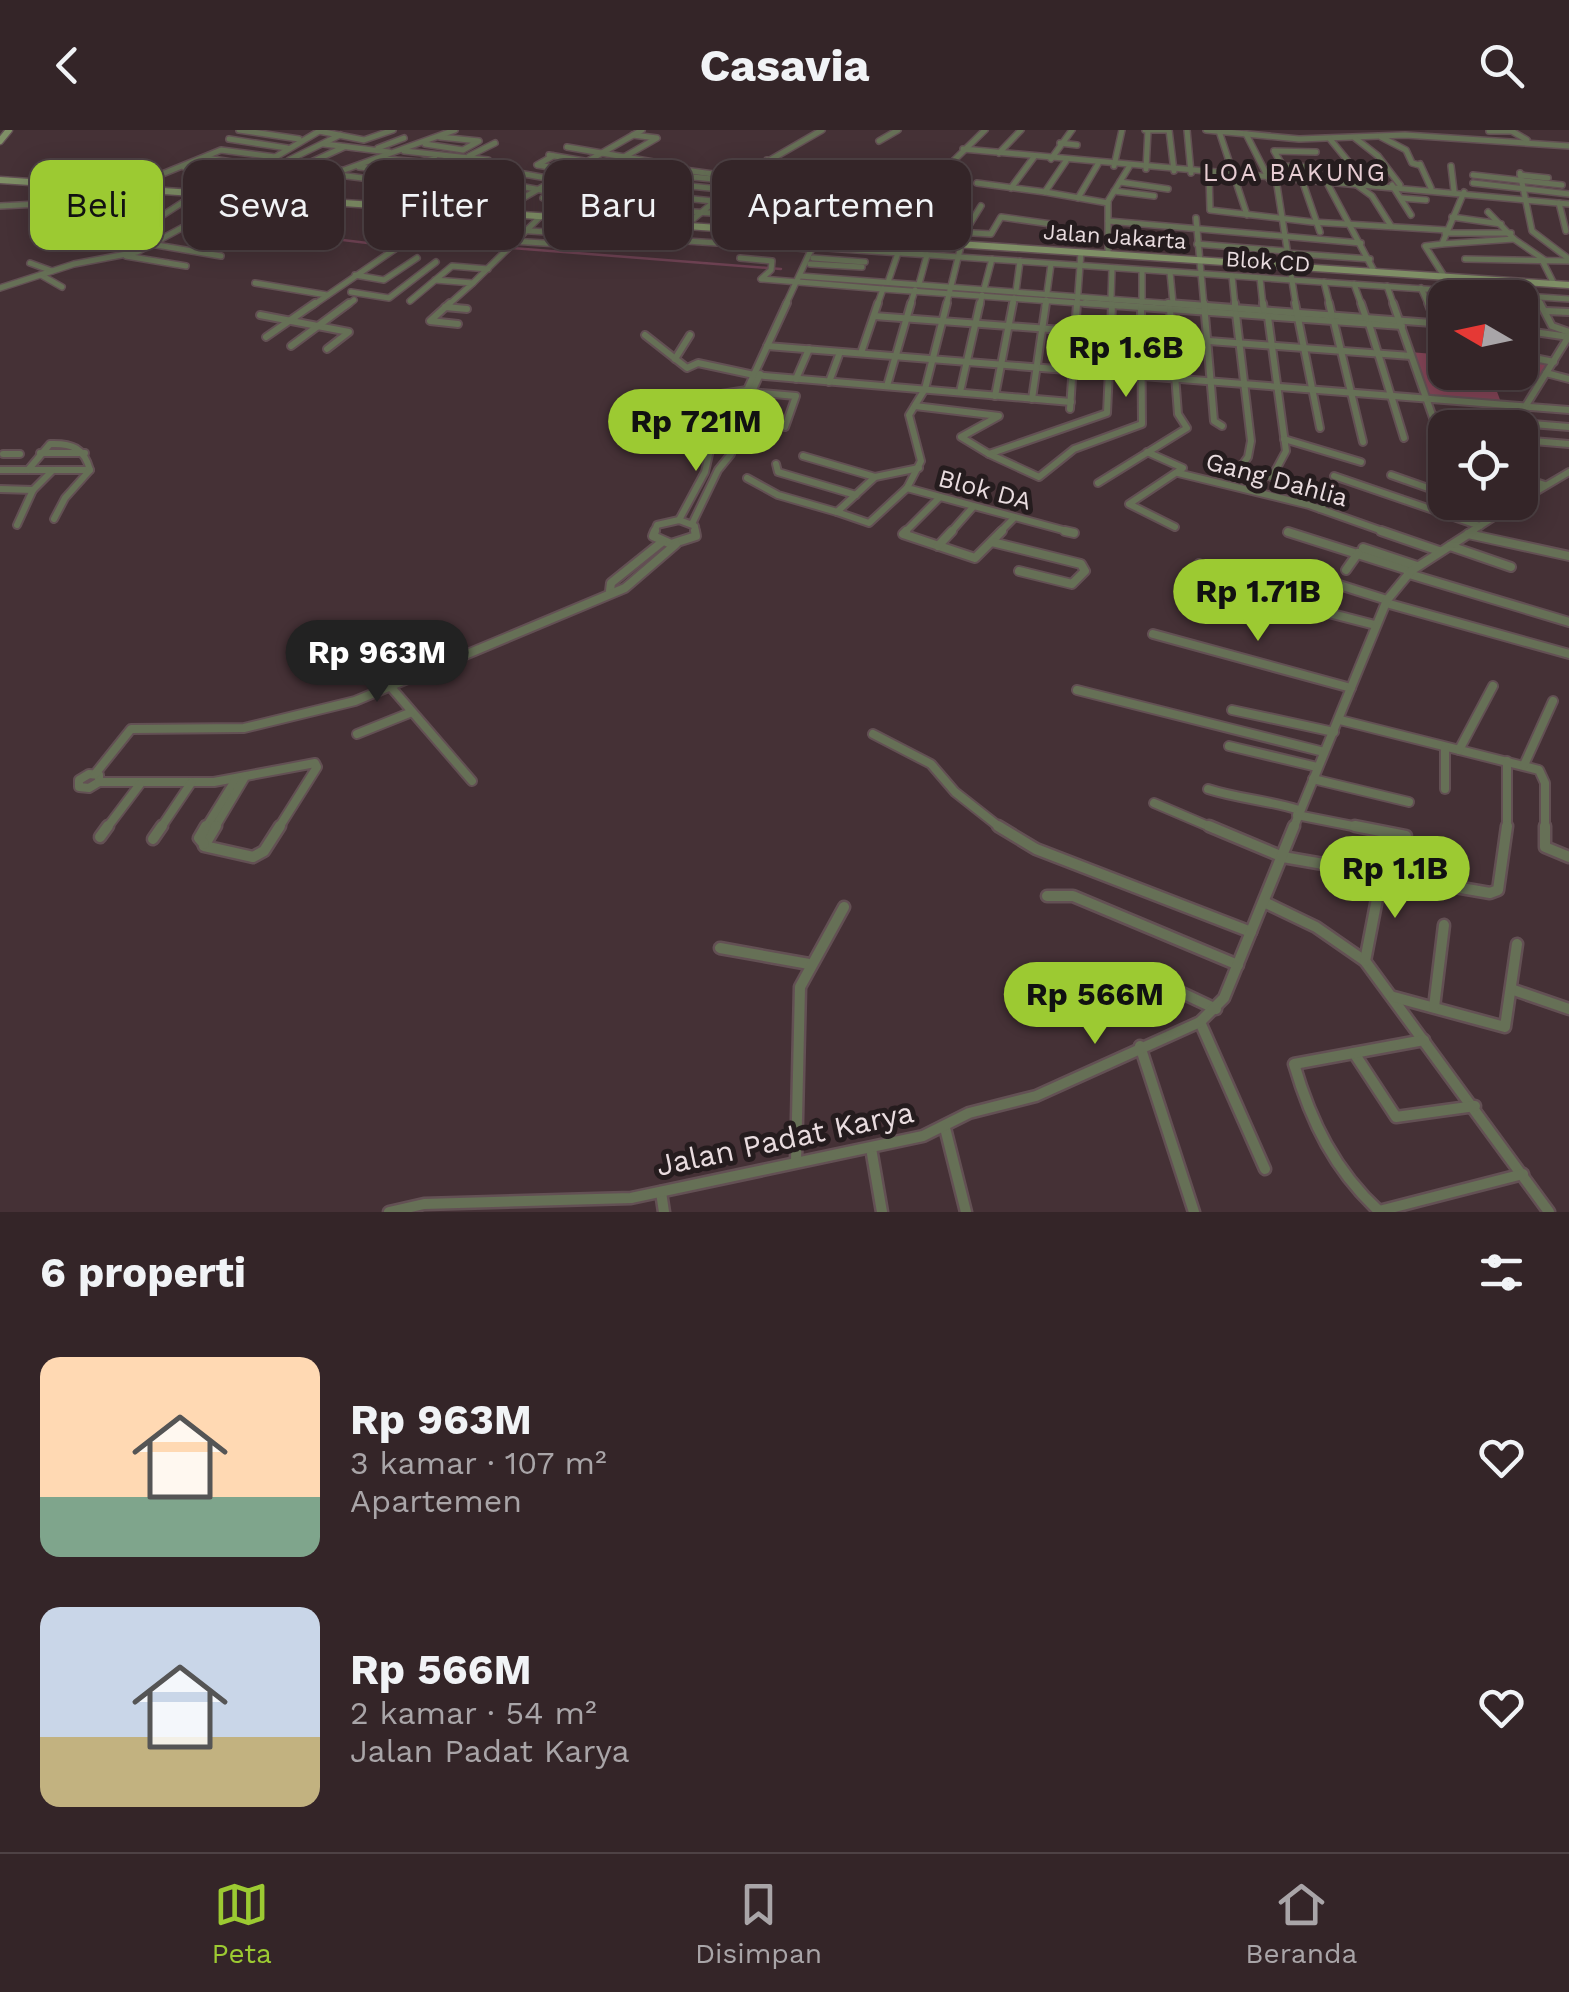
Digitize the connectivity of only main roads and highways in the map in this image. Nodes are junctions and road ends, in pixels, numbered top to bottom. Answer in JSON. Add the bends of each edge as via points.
{"nodes":[{"id":1,"x":7,"y":130,"type":"edge"},
{"id":2,"x":0,"y":140,"type":"edge"},
{"id":3,"x":0,"y":181,"type":"edge"},
{"id":4,"x":183,"y":193,"type":"edge"},
{"id":5,"x":344,"y":203,"type":"edge"},
{"id":6,"x":344,"y":204,"type":"edge"},
{"id":7,"x":544,"y":217,"type":"edge"},
{"id":8,"x":544,"y":218,"type":"edge"},
{"id":9,"x":971,"y":246,"type":"edge"},
{"id":10,"x":1081,"y":253,"type":"junction"},
{"id":11,"x":1198,"y":261,"type":"junction"},
{"id":12,"x":1289,"y":267,"type":"junction"},
{"id":13,"x":1447,"y":277,"type":"junction"},
{"id":14,"x":1569,"y":286,"type":"edge"}],
"edges":[{"from":1,"to":2,"type":"main road"},
{"from":3,"to":4,"type":"main road","name":"Jalan Jakarta"},
{"from":5,"to":7,"type":"main road","name":"Jalan Jakarta"},
{"from":6,"to":8,"type":"main road","name":"Jalan Jakarta"},
{"from":9,"to":10,"type":"main road","name":"Jalan Jakarta"},
{"from":10,"to":11,"type":"main road","name":"Jalan Jakarta"},
{"from":10,"to":11,"type":"main road","name":"Jalan Jakarta"},
{"from":11,"to":12,"type":"main road","name":"Jalan Jakarta"},
{"from":12,"to":13,"type":"main road","name":"Jalan Jakarta"},
{"from":12,"to":13,"type":"main road","name":"Jalan Jakarta"},
{"from":13,"to":14,"type":"main road","name":"Jalan Jakarta"},
{"from":13,"to":14,"type":"main road","name":"Jalan Jakarta"}]}
